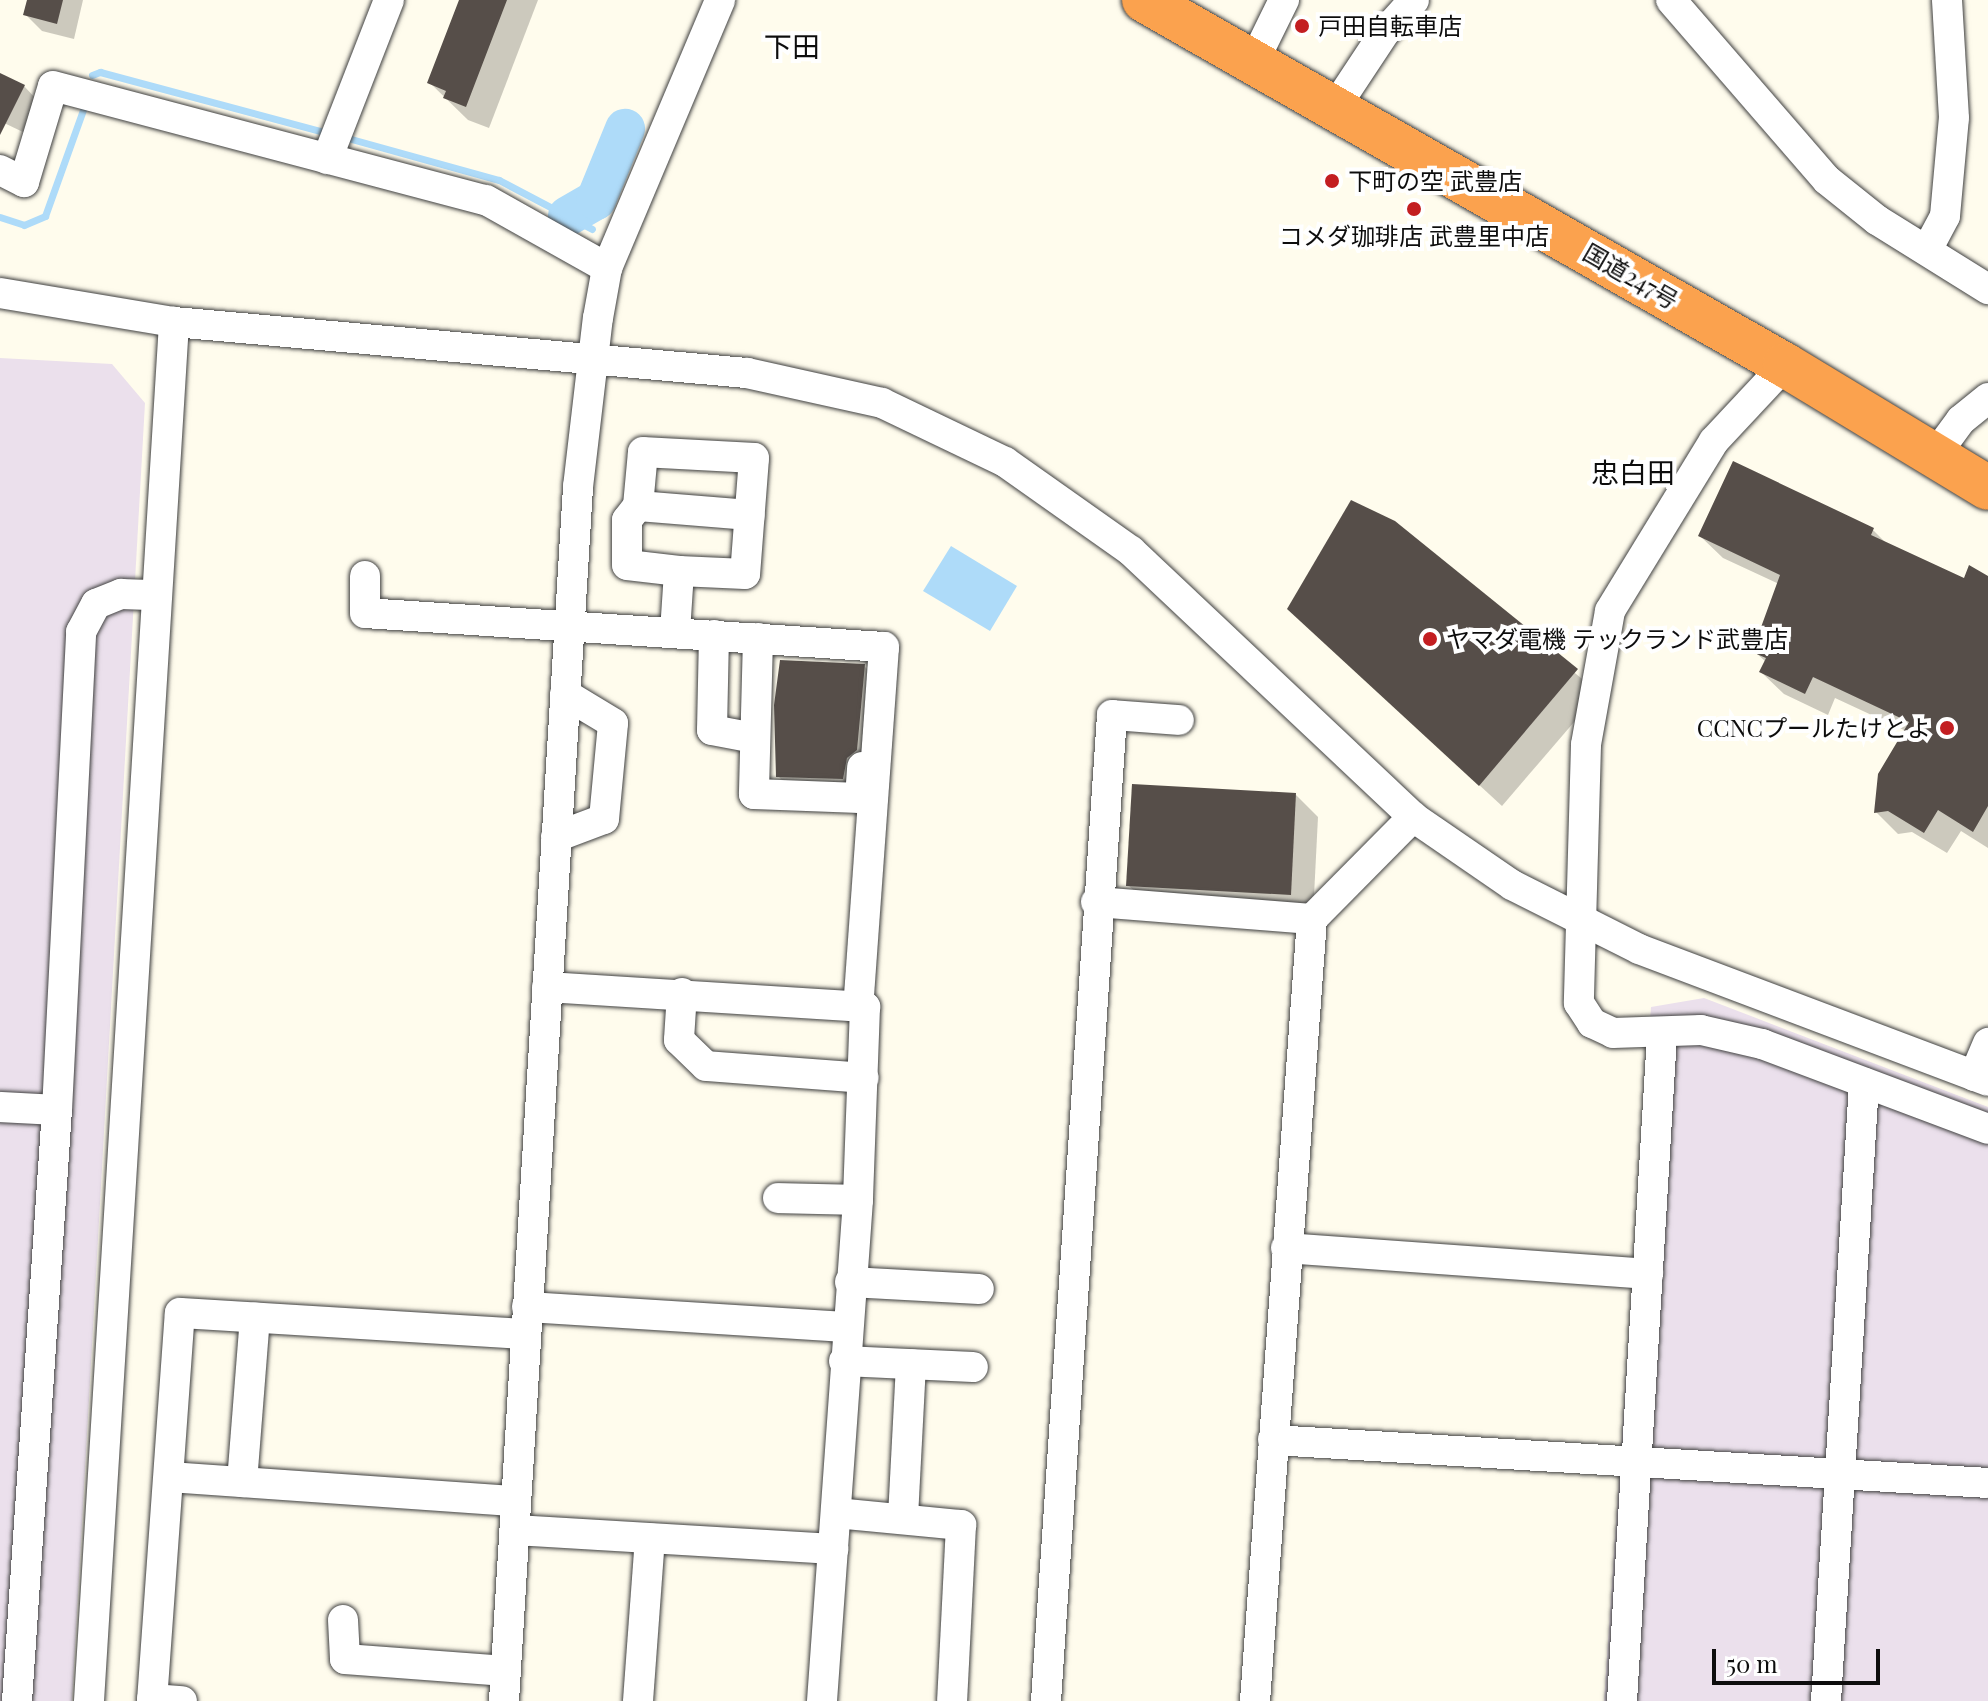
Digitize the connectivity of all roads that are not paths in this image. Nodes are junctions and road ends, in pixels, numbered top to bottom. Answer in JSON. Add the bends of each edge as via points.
{"nodes":[{"id":1,"x":389,"y":0,"type":"edge"},
{"id":2,"x":720,"y":0,"type":"edge"},
{"id":3,"x":1144,"y":0,"type":"edge"},
{"id":4,"x":1284,"y":0,"type":"edge"},
{"id":5,"x":1414,"y":0,"type":"edge"},
{"id":6,"x":1671,"y":0,"type":"edge"},
{"id":7,"x":1947,"y":0,"type":"edge"},
{"id":8,"x":1254,"y":61,"type":"junction"},
{"id":9,"x":1336,"y":106,"type":"junction"},
{"id":10,"x":331,"y":144,"type":"junction"},
{"id":11,"x":0,"y":170,"type":"edge"},
{"id":12,"x":1927,"y":250,"type":"junction"},
{"id":13,"x":607,"y":268,"type":"junction"},
{"id":14,"x":1988,"y":289,"type":"edge"},
{"id":15,"x":0,"y":293,"type":"edge"},
{"id":16,"x":174,"y":322,"type":"junction"},
{"id":17,"x":594,"y":358,"type":"junction"},
{"id":18,"x":1785,"y":365,"type":"junction"},
{"id":19,"x":1988,"y":398,"type":"edge"},
{"id":20,"x":1936,"y":454,"type":"junction"},
{"id":21,"x":1988,"y":488,"type":"edge"},
{"id":22,"x":638,"y":506,"type":"junction"},
{"id":23,"x":750,"y":515,"type":"junction"},
{"id":24,"x":679,"y":571,"type":"junction"},
{"id":25,"x":365,"y":576,"type":"dead end"},
{"id":26,"x":157,"y":595,"type":"junction"},
{"id":27,"x":569,"y":625,"type":"junction"},
{"id":28,"x":675,"y":632,"type":"junction"},
{"id":29,"x":714,"y":635,"type":"junction"},
{"id":30,"x":758,"y":638,"type":"junction"},
{"id":31,"x":881,"y":645,"type":"junction"},
{"id":32,"x":565,"y":694,"type":"junction"},
{"id":33,"x":1179,"y":720,"type":"dead end"},
{"id":34,"x":754,"y":738,"type":"junction"},
{"id":35,"x":1413,"y":817,"type":"junction"},
{"id":36,"x":556,"y":837,"type":"junction"},
{"id":37,"x":1096,"y":902,"type":"junction"},
{"id":38,"x":1312,"y":919,"type":"junction"},
{"id":39,"x":1579,"y":922,"type":"junction"},
{"id":40,"x":547,"y":987,"type":"junction"},
{"id":41,"x":682,"y":993,"type":"junction"},
{"id":42,"x":858,"y":1006,"type":"junction"},
{"id":43,"x":1662,"y":1035,"type":"junction"},
{"id":44,"x":1988,"y":1043,"type":"edge"},
{"id":45,"x":864,"y":1078,"type":"junction"},
{"id":46,"x":1981,"y":1079,"type":"edge"},
{"id":47,"x":1864,"y":1083,"type":"junction"},
{"id":48,"x":0,"y":1107,"type":"edge"},
{"id":49,"x":57,"y":1110,"type":"junction"},
{"id":50,"x":1988,"y":1129,"type":"edge"},
{"id":51,"x":778,"y":1198,"type":"dead end"},
{"id":52,"x":858,"y":1200,"type":"junction"},
{"id":53,"x":1286,"y":1248,"type":"junction"},
{"id":54,"x":1648,"y":1274,"type":"junction"},
{"id":55,"x":850,"y":1282,"type":"junction"},
{"id":56,"x":979,"y":1289,"type":"dead end"},
{"id":57,"x":255,"y":1318,"type":"junction"},
{"id":58,"x":526,"y":1321,"type":"junction"},
{"id":59,"x":846,"y":1327,"type":"junction"},
{"id":60,"x":844,"y":1361,"type":"junction"},
{"id":61,"x":911,"y":1364,"type":"junction"},
{"id":62,"x":973,"y":1367,"type":"dead end"},
{"id":63,"x":1273,"y":1440,"type":"junction"},
{"id":64,"x":1637,"y":1462,"type":"junction"},
{"id":65,"x":1839,"y":1474,"type":"junction"},
{"id":66,"x":170,"y":1477,"type":"junction"},
{"id":67,"x":242,"y":1482,"type":"junction"},
{"id":68,"x":1988,"y":1483,"type":"edge"},
{"id":69,"x":836,"y":1513,"type":"junction"},
{"id":70,"x":515,"y":1516,"type":"junction"},
{"id":71,"x":903,"y":1517,"type":"junction"},
{"id":72,"x":14,"y":1532,"type":"edge"},
{"id":73,"x":650,"y":1538,"type":"junction"},
{"id":74,"x":833,"y":1549,"type":"junction"},
{"id":75,"x":343,"y":1620,"type":"dead end"},
{"id":76,"x":506,"y":1671,"type":"junction"},
{"id":77,"x":152,"y":1700,"type":"edge"},
{"id":78,"x":17,"y":1701,"type":"edge"},
{"id":79,"x":89,"y":1701,"type":"edge"},
{"id":80,"x":182,"y":1701,"type":"edge"},
{"id":81,"x":504,"y":1701,"type":"edge"},
{"id":82,"x":638,"y":1701,"type":"edge"},
{"id":83,"x":822,"y":1701,"type":"edge"},
{"id":84,"x":952,"y":1701,"type":"edge"},
{"id":85,"x":1046,"y":1701,"type":"edge"},
{"id":86,"x":1255,"y":1701,"type":"edge"},
{"id":87,"x":1622,"y":1701,"type":"edge"},
{"id":88,"x":1826,"y":1701,"type":"edge"}],
"edges":[{"from":1,"to":10,"type":"street"},
{"from":2,"to":13,"type":"street"},
{"from":3,"to":8,"type":"highway","name":"国道247号"},
{"from":4,"to":8,"type":"street"},
{"from":5,"to":9,"type":"street","via":[[1385,32]]},
{"from":6,"to":12,"type":"street","via":[[1827,180],[1877,220]]},
{"from":7,"to":12,"type":"street","via":[[1954,118],[1945,216]]},
{"from":8,"to":9,"type":"highway","name":"国道247号"},
{"from":9,"to":18,"type":"highway","name":"国道247号"},
{"from":10,"to":11,"type":"street","via":[[53,86],[24,182]]},
{"from":10,"to":13,"type":"street","via":[[501,205]]},
{"from":12,"to":14,"type":"street"},
{"from":13,"to":17,"type":"street"},
{"from":15,"to":16,"type":"street"},
{"from":16,"to":17,"type":"street"},
{"from":16,"to":26,"type":"street"},
{"from":17,"to":27,"type":"street"},
{"from":17,"to":35,"type":"street","via":[[747,373],[882,403],[1005,462],[1131,551]]},
{"from":18,"to":20,"type":"highway","name":"国道247号"},
{"from":18,"to":39,"type":"street","via":[[1714,441],[1610,611],[1586,745]]},
{"from":19,"to":20,"type":"street","via":[[1961,420]]},
{"from":20,"to":21,"type":"highway","name":"国道247号"},
{"from":22,"to":23,"type":"street"},
{"from":22,"to":23,"type":"street","via":[[643,452],[754,458]]},
{"from":22,"to":24,"type":"street","via":[[627,520],[627,565]]},
{"from":23,"to":24,"type":"street","via":[[745,574]]},
{"from":24,"to":28,"type":"street"},
{"from":25,"to":27,"type":"street","via":[[365,613]]},
{"from":26,"to":49,"type":"street","via":[[121,594],[96,604],[81,632]]},
{"from":26,"to":79,"type":"street"},
{"from":27,"to":28,"type":"street"},
{"from":27,"to":32,"type":"street"},
{"from":28,"to":29,"type":"street"},
{"from":29,"to":30,"type":"street"},
{"from":29,"to":34,"type":"street","via":[[712,730]]},
{"from":30,"to":31,"type":"street"},
{"from":30,"to":34,"type":"street"},
{"from":31,"to":34,"type":"street","via":[[860,798],[754,794]]},
{"from":31,"to":42,"type":"street"},
{"from":32,"to":36,"type":"street"},
{"from":32,"to":36,"type":"street","via":[[613,723],[604,819]]},
{"from":33,"to":37,"type":"street","via":[[1112,715]]},
{"from":35,"to":38,"type":"street"},
{"from":35,"to":39,"type":"street","via":[[1512,885]]},
{"from":36,"to":40,"type":"street"},
{"from":37,"to":38,"type":"street"},
{"from":37,"to":85,"type":"street"},
{"from":38,"to":53,"type":"street"},
{"from":39,"to":43,"type":"street","via":[[1579,1003],[1592,1023],[1613,1033]]},
{"from":39,"to":46,"type":"street"},
{"from":40,"to":41,"type":"street"},
{"from":40,"to":58,"type":"street"},
{"from":41,"to":42,"type":"street"},
{"from":41,"to":45,"type":"street","via":[[679,1040],[706,1066]]},
{"from":42,"to":45,"type":"street","via":[[865,1007]]},
{"from":43,"to":47,"type":"street","via":[[1701,1030],[1762,1044]]},
{"from":43,"to":54,"type":"street"},
{"from":44,"to":46,"type":"street"},
{"from":45,"to":52,"type":"street"},
{"from":47,"to":50,"type":"street"},
{"from":47,"to":65,"type":"street"},
{"from":48,"to":49,"type":"street"},
{"from":49,"to":72,"type":"street"},
{"from":51,"to":52,"type":"street"},
{"from":52,"to":55,"type":"street"},
{"from":53,"to":54,"type":"street"},
{"from":53,"to":63,"type":"street"},
{"from":54,"to":64,"type":"street"},
{"from":55,"to":56,"type":"street"},
{"from":55,"to":59,"type":"street"},
{"from":57,"to":58,"type":"street"},
{"from":57,"to":66,"type":"street","via":[[180,1313]]},
{"from":57,"to":67,"type":"street"},
{"from":58,"to":59,"type":"street"},
{"from":58,"to":70,"type":"street"},
{"from":59,"to":60,"type":"street"},
{"from":60,"to":61,"type":"street"},
{"from":60,"to":69,"type":"street"},
{"from":61,"to":62,"type":"street"},
{"from":61,"to":71,"type":"street"},
{"from":63,"to":64,"type":"street"},
{"from":63,"to":86,"type":"street"},
{"from":64,"to":65,"type":"street"},
{"from":64,"to":87,"type":"street"},
{"from":65,"to":68,"type":"street"},
{"from":65,"to":88,"type":"street"},
{"from":66,"to":67,"type":"street"},
{"from":66,"to":77,"type":"street"},
{"from":67,"to":70,"type":"street"},
{"from":69,"to":71,"type":"street"},
{"from":69,"to":74,"type":"street"},
{"from":70,"to":73,"type":"street"},
{"from":70,"to":76,"type":"street"},
{"from":71,"to":84,"type":"street","via":[[961,1525]]},
{"from":72,"to":78,"type":"street"},
{"from":73,"to":74,"type":"street"},
{"from":73,"to":82,"type":"street"},
{"from":74,"to":83,"type":"street"},
{"from":75,"to":76,"type":"street","via":[[345,1659]]},
{"from":76,"to":81,"type":"street"},
{"from":77,"to":80,"type":"street"}]}
